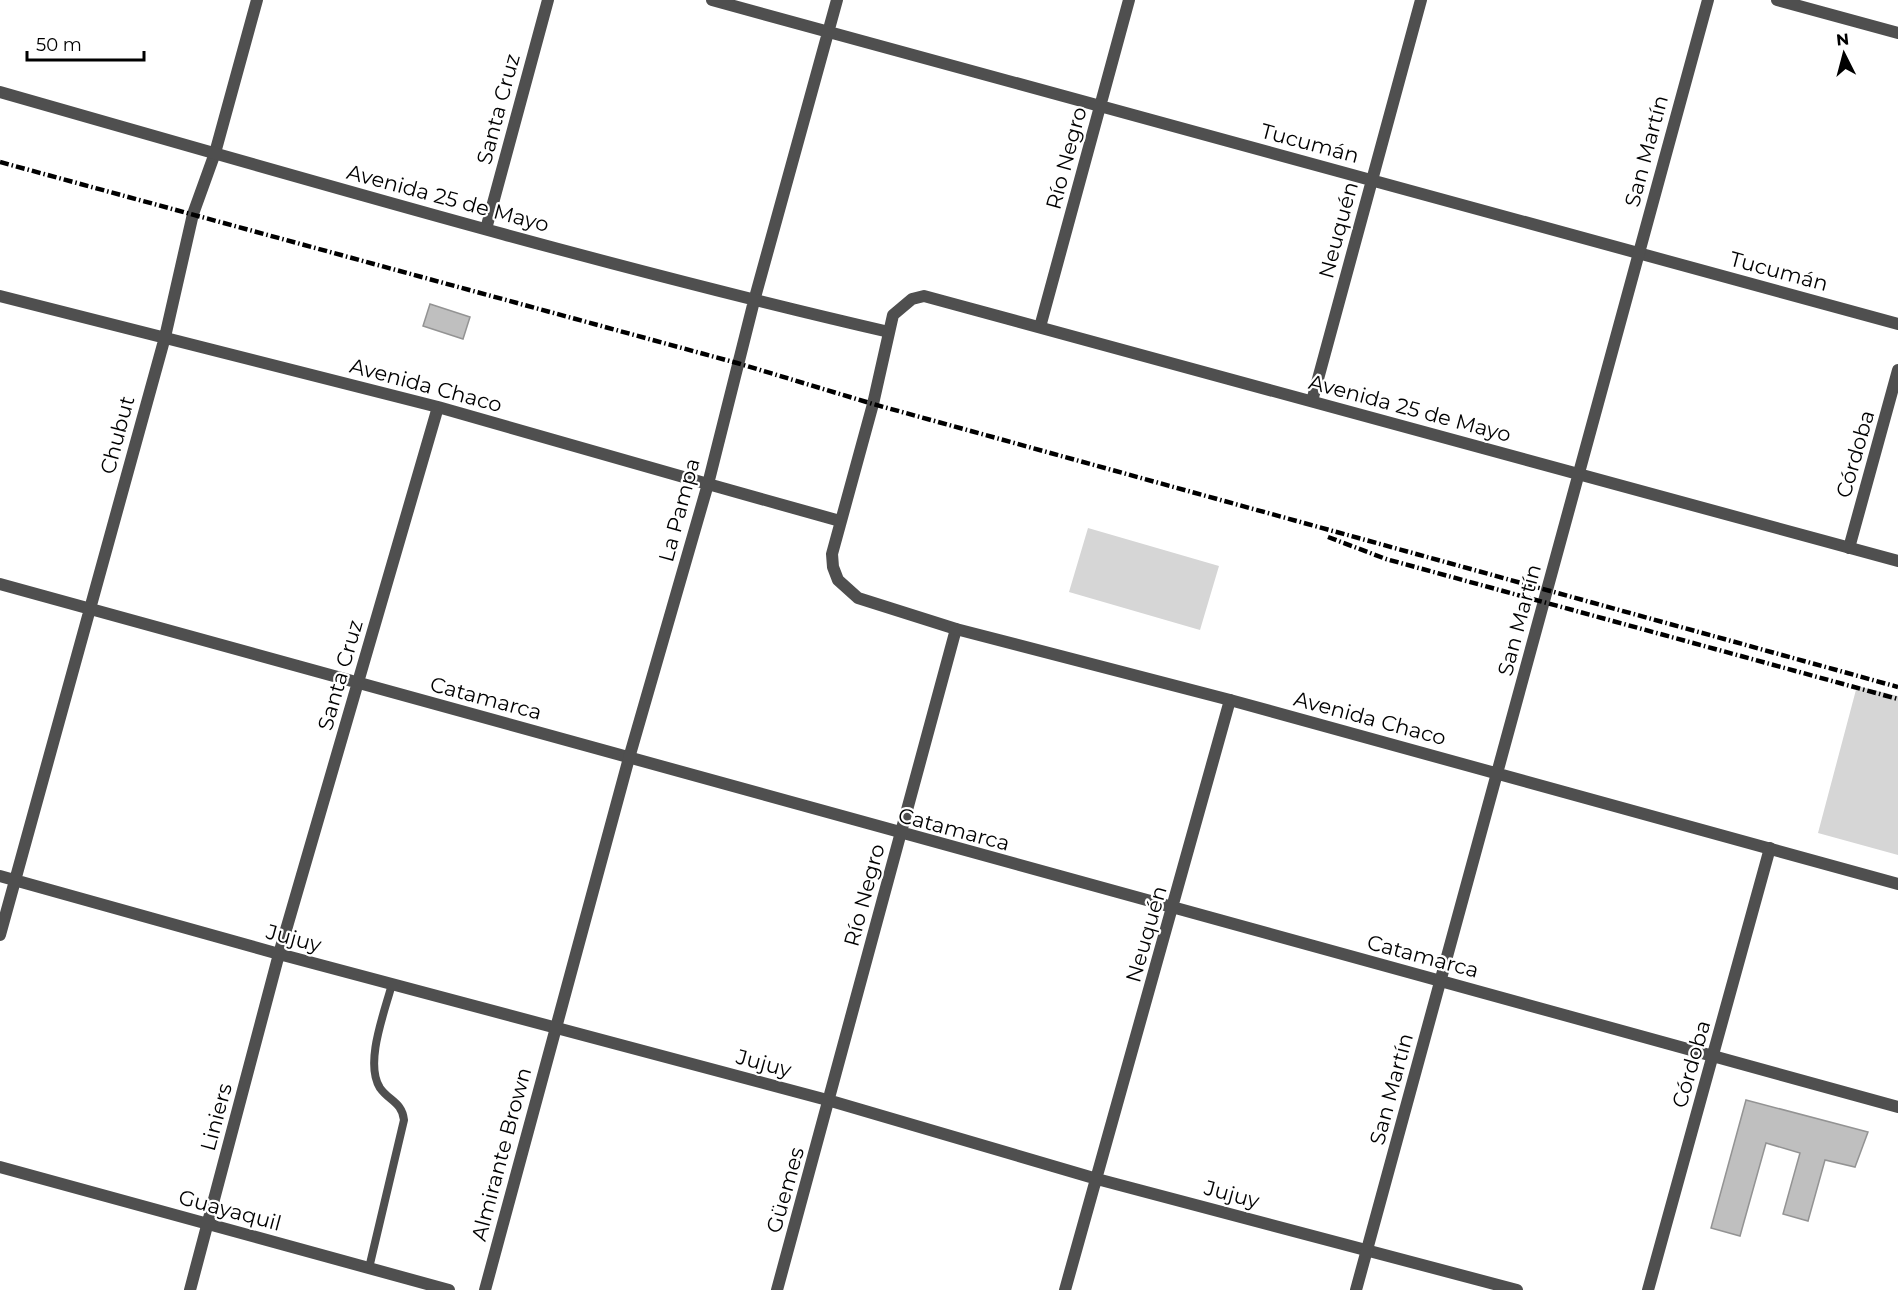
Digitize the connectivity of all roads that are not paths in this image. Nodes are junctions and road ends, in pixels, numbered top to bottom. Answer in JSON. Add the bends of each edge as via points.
{"nodes":[{"id":1,"x":257,"y":0,"type":"edge"},
{"id":2,"x":548,"y":0,"type":"edge"},
{"id":3,"x":712,"y":0,"type":"edge"},
{"id":4,"x":837,"y":0,"type":"edge"},
{"id":5,"x":1129,"y":0,"type":"edge"},
{"id":6,"x":1421,"y":0,"type":"edge"},
{"id":7,"x":1708,"y":0,"type":"edge"},
{"id":8,"x":1777,"y":0,"type":"edge"},
{"id":9,"x":828,"y":32,"type":"junction"},
{"id":10,"x":1898,"y":33,"type":"edge"},
{"id":11,"x":0,"y":92,"type":"edge"},
{"id":12,"x":1101,"y":106,"type":"junction"},
{"id":13,"x":215,"y":153,"type":"junction"},
{"id":14,"x":1372,"y":180,"type":"junction"},
{"id":15,"x":486,"y":229,"type":"junction"},
{"id":16,"x":1638,"y":252,"type":"junction"},
{"id":17,"x":0,"y":296,"type":"edge"},
{"id":18,"x":754,"y":301,"type":"junction"},
{"id":19,"x":1898,"y":324,"type":"edge"},
{"id":20,"x":1040,"y":327,"type":"junction"},
{"id":21,"x":889,"y":332,"type":"junction"},
{"id":22,"x":165,"y":337,"type":"junction"},
{"id":23,"x":1898,"y":370,"type":"edge"},
{"id":24,"x":1312,"y":401,"type":"junction"},
{"id":25,"x":438,"y":407,"type":"junction"},
{"id":26,"x":1578,"y":474,"type":"junction"},
{"id":27,"x":708,"y":484,"type":"junction"},
{"id":28,"x":840,"y":521,"type":"junction"},
{"id":29,"x":1849,"y":548,"type":"junction"},
{"id":30,"x":1898,"y":561,"type":"edge"},
{"id":31,"x":0,"y":584,"type":"edge"},
{"id":32,"x":89,"y":610,"type":"junction"},
{"id":33,"x":956,"y":629,"type":"junction"},
{"id":34,"x":358,"y":683,"type":"junction"},
{"id":35,"x":1230,"y":700,"type":"junction"},
{"id":36,"x":629,"y":758,"type":"junction"},
{"id":37,"x":1496,"y":772,"type":"junction"},
{"id":38,"x":900,"y":834,"type":"junction"},
{"id":39,"x":1770,"y":848,"type":"junction"},
{"id":40,"x":0,"y":876,"type":"edge"},
{"id":41,"x":15,"y":880,"type":"junction"},
{"id":42,"x":1898,"y":884,"type":"edge"},
{"id":43,"x":1173,"y":909,"type":"junction"},
{"id":44,"x":0,"y":935,"type":"edge"},
{"id":45,"x":279,"y":954,"type":"junction"},
{"id":46,"x":1441,"y":981,"type":"junction"},
{"id":47,"x":392,"y":984,"type":"junction"},
{"id":48,"x":554,"y":1028,"type":"junction"},
{"id":49,"x":1715,"y":1054,"type":"junction"},
{"id":50,"x":831,"y":1101,"type":"junction"},
{"id":51,"x":1898,"y":1107,"type":"edge"},
{"id":52,"x":0,"y":1167,"type":"edge"},
{"id":53,"x":1097,"y":1179,"type":"junction"},
{"id":54,"x":208,"y":1224,"type":"junction"},
{"id":55,"x":1367,"y":1250,"type":"junction"},
{"id":56,"x":369,"y":1268,"type":"junction"},
{"id":57,"x":190,"y":1290,"type":"edge"},
{"id":58,"x":449,"y":1290,"type":"edge"},
{"id":59,"x":485,"y":1290,"type":"edge"},
{"id":60,"x":777,"y":1290,"type":"edge"},
{"id":61,"x":1065,"y":1290,"type":"edge"},
{"id":62,"x":1356,"y":1290,"type":"edge"},
{"id":63,"x":1517,"y":1290,"type":"edge"},
{"id":64,"x":1648,"y":1290,"type":"edge"}],
"edges":[{"from":1,"to":13,"type":"street","name":"Chubut"},
{"from":2,"to":15,"type":"street","name":"Santa Cruz"},
{"from":3,"to":9,"type":"street","name":"Tucumán"},
{"from":4,"to":9,"type":"street","name":"La Pampa"},
{"from":5,"to":12,"type":"street","name":"Río Negro"},
{"from":6,"to":14,"type":"street","name":"Neuquén"},
{"from":7,"to":16,"type":"street","name":"San Martín"},
{"from":8,"to":10,"type":"street"},
{"from":9,"to":12,"type":"street","name":"Tucumán"},
{"from":9,"to":18,"type":"street","name":"La Pampa"},
{"from":11,"to":13,"type":"street","name":"Avenida 25 de Mayo"},
{"from":12,"to":14,"type":"street","name":"Tucumán"},
{"from":12,"to":20,"type":"street","name":"Río Negro"},
{"from":13,"to":15,"type":"street","name":"Avenida 25 de Mayo"},
{"from":13,"to":22,"type":"street","name":"Chubut","via":[[193,214]]},
{"from":14,"to":16,"type":"street","name":"Tucumán"},
{"from":14,"to":24,"type":"street","name":"Neuquén"},
{"from":15,"to":18,"type":"street","name":"Avenida 25 de Mayo"},
{"from":16,"to":19,"type":"street","name":"Tucumán"},
{"from":16,"to":26,"type":"street","name":"San Martín"},
{"from":17,"to":22,"type":"street","name":"Avenida Chaco"},
{"from":18,"to":21,"type":"street","name":"Avenida 25 de Mayo"},
{"from":18,"to":27,"type":"street","name":"La Pampa"},
{"from":20,"to":21,"type":"street","name":"Avenida 25 de Mayo","via":[[937,298],[912,299],[893,315]]},
{"from":20,"to":24,"type":"street","name":"Avenida 25 de Mayo"},
{"from":21,"to":28,"type":"street"},
{"from":22,"to":25,"type":"street","name":"Avenida Chaco"},
{"from":22,"to":32,"type":"street","name":"Chubut"},
{"from":23,"to":29,"type":"street","name":"Córdoba"},
{"from":24,"to":26,"type":"street","name":"Avenida 25 de Mayo"},
{"from":25,"to":27,"type":"street","name":"Avenida Chaco"},
{"from":25,"to":34,"type":"street","name":"Santa Cruz"},
{"from":26,"to":29,"type":"street","name":"Avenida 25 de Mayo"},
{"from":26,"to":37,"type":"street","name":"San Martín"},
{"from":27,"to":28,"type":"street","name":"Avenida Chaco"},
{"from":27,"to":36,"type":"street","name":"La Pampa"},
{"from":28,"to":33,"type":"street","name":"Avenida Chaco","via":[[832,554],[838,580],[858,598]]},
{"from":29,"to":30,"type":"street","name":"Avenida 25 de Mayo"},
{"from":31,"to":32,"type":"street","name":"Catamarca"},
{"from":32,"to":34,"type":"street","name":"Catamarca"},
{"from":32,"to":41,"type":"street","name":"Chubut"},
{"from":33,"to":35,"type":"street","name":"Avenida Chaco"},
{"from":33,"to":38,"type":"street","name":"Río Negro"},
{"from":34,"to":36,"type":"street","name":"Catamarca"},
{"from":34,"to":45,"type":"street","name":"Santa Cruz"},
{"from":35,"to":37,"type":"street","name":"Avenida Chaco"},
{"from":35,"to":43,"type":"street","name":"Neuquén"},
{"from":36,"to":38,"type":"street","name":"Catamarca"},
{"from":36,"to":48,"type":"street","name":"La Pampa"},
{"from":37,"to":39,"type":"street","name":"Avenida Chaco"},
{"from":37,"to":46,"type":"street","name":"San Martín"},
{"from":38,"to":43,"type":"street","name":"Catamarca"},
{"from":38,"to":50,"type":"street","name":"Río Negro"},
{"from":39,"to":42,"type":"street","name":"Avenida Chaco"},
{"from":39,"to":49,"type":"street","name":"Córdoba"},
{"from":40,"to":41,"type":"street","name":"Jujuy"},
{"from":41,"to":44,"type":"street","name":"Chubut"},
{"from":41,"to":45,"type":"street","name":"Jujuy"},
{"from":43,"to":46,"type":"street","name":"Catamarca"},
{"from":43,"to":53,"type":"street","name":"Neuquén"},
{"from":45,"to":47,"type":"street","name":"Jujuy"},
{"from":45,"to":54,"type":"street","name":"Liniers"},
{"from":46,"to":49,"type":"street","name":"Catamarca"},
{"from":46,"to":55,"type":"street","name":"San Martín"},
{"from":47,"to":48,"type":"street","name":"Jujuy"},
{"from":47,"to":56,"type":"lane","via":[[373,1058],[380,1089],[398,1103],[404,1120]]},
{"from":48,"to":50,"type":"street","name":"Jujuy"},
{"from":48,"to":59,"type":"street","name":"Almirante Brown"},
{"from":49,"to":51,"type":"street","name":"Catamarca"},
{"from":49,"to":64,"type":"street","name":"Córdoba"},
{"from":50,"to":53,"type":"street","name":"Jujuy"},
{"from":50,"to":60,"type":"street","name":"Güemes"},
{"from":52,"to":54,"type":"street","name":"Guayaquil"},
{"from":53,"to":55,"type":"street","name":"Jujuy"},
{"from":53,"to":61,"type":"street","name":"Neuquén"},
{"from":54,"to":56,"type":"street","name":"Guayaquil"},
{"from":54,"to":57,"type":"street","name":"Liniers"},
{"from":55,"to":62,"type":"street","name":"San Martín"},
{"from":55,"to":63,"type":"street","name":"Jujuy"},
{"from":56,"to":58,"type":"street","name":"Guayaquil"}]}
